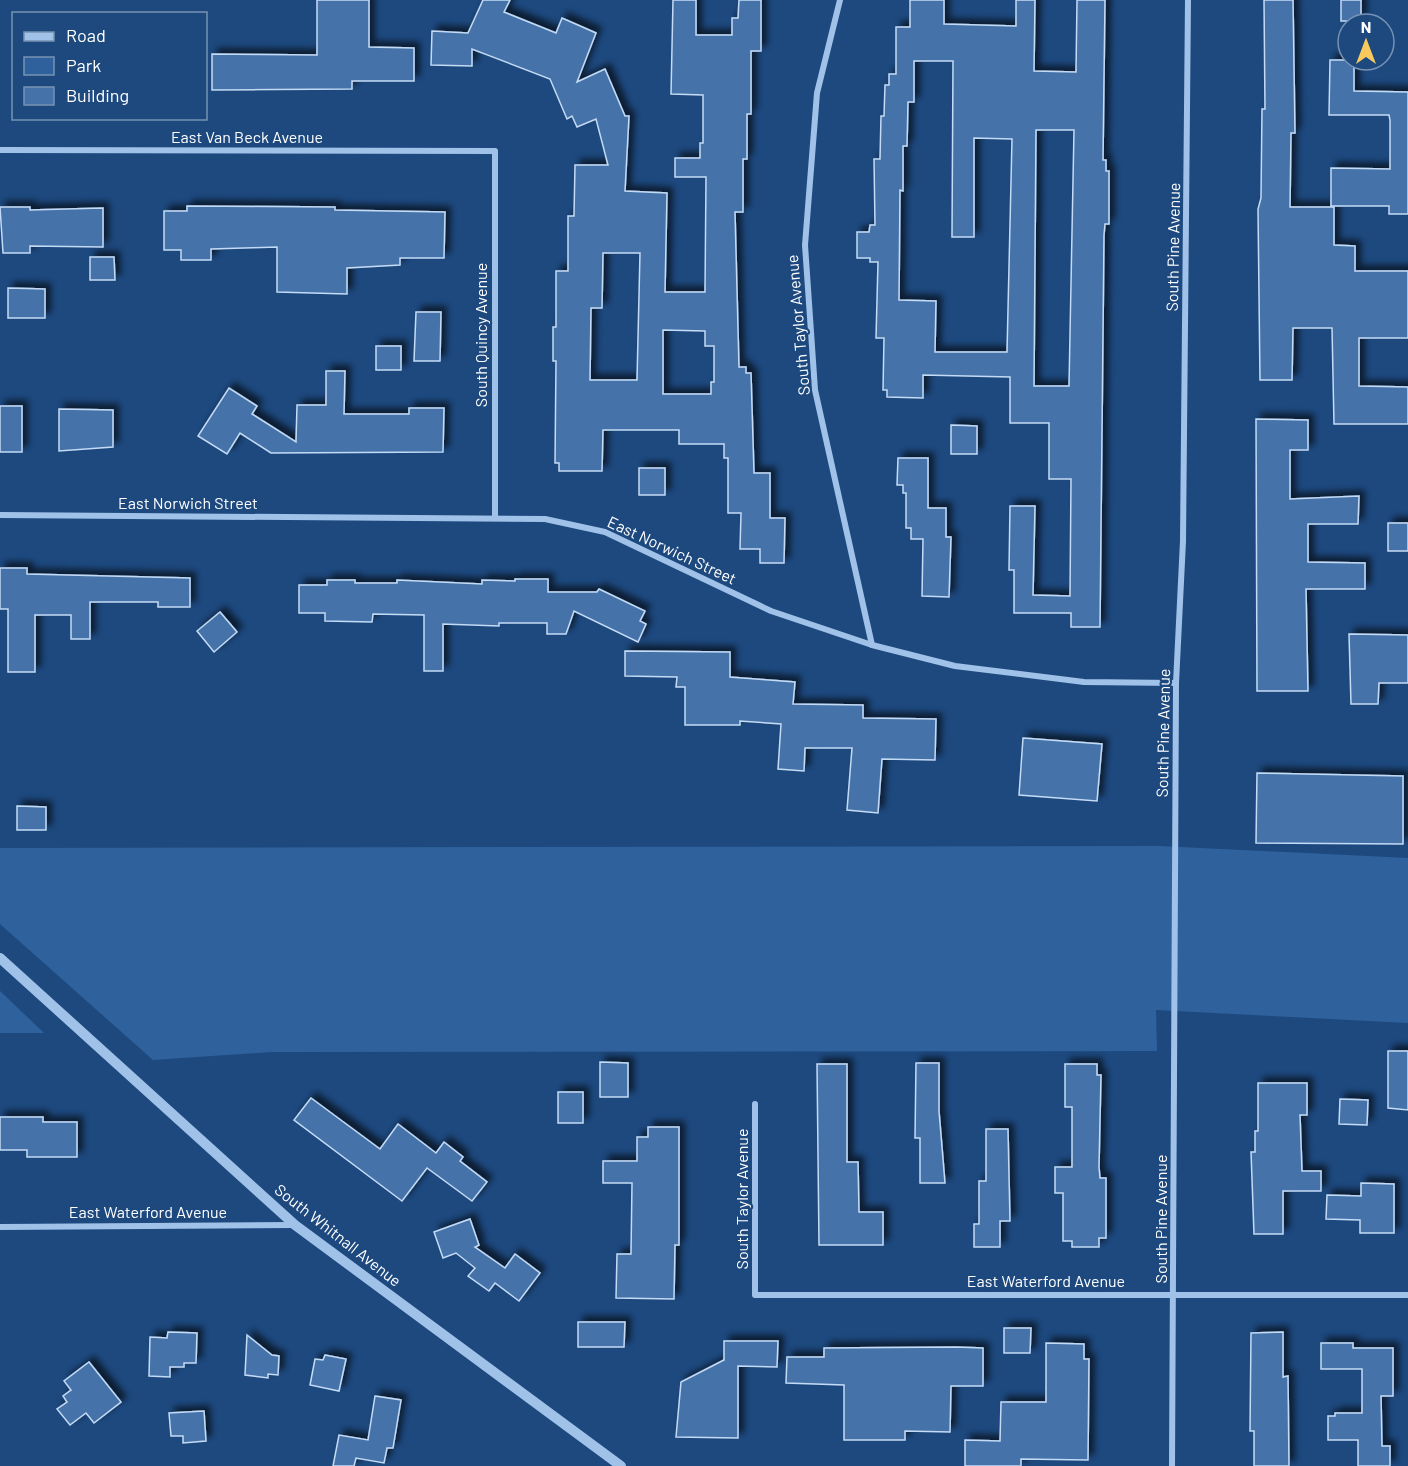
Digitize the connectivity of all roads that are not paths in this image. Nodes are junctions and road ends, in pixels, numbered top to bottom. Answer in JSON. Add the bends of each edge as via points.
{"nodes":[{"id":1,"x":840,"y":0,"type":"edge"},
{"id":2,"x":1188,"y":0,"type":"edge"},
{"id":3,"x":0,"y":150,"type":"edge"},
{"id":4,"x":495,"y":151,"type":"joint"},
{"id":5,"x":0,"y":515,"type":"edge"},
{"id":6,"x":495,"y":518,"type":"junction"},
{"id":7,"x":872,"y":645,"type":"junction"},
{"id":8,"x":1176,"y":682,"type":"junction"},
{"id":9,"x":0,"y":958,"type":"edge"},
{"id":10,"x":755,"y":1104,"type":"dead end"},
{"id":11,"x":295,"y":1226,"type":"junction"},
{"id":12,"x":0,"y":1227,"type":"edge"},
{"id":13,"x":1174,"y":1293,"type":"junction"},
{"id":14,"x":755,"y":1295,"type":"joint"},
{"id":15,"x":1408,"y":1295,"type":"edge"},
{"id":16,"x":621,"y":1466,"type":"edge"},
{"id":17,"x":1172,"y":1466,"type":"edge"}],
"edges":[{"from":1,"to":7,"type":"street","name":"South Taylor Avenue","via":[[817,93],[805,245],[815,390]]},
{"from":2,"to":8,"type":"street","name":"South Pine Avenue","via":[[1184,541]]},
{"from":3,"to":4,"type":"street","name":"East Van Beck Avenue"},
{"from":4,"to":6,"type":"street","name":"South Quincy Avenue"},
{"from":5,"to":6,"type":"street","name":"East Norwich Street"},
{"from":6,"to":7,"type":"street","name":"East Norwich Street","via":[[545,519],[605,532],[771,611]]},
{"from":7,"to":8,"type":"street","name":"East Norwich Street","via":[[955,666],[1084,682]]},
{"from":8,"to":13,"type":"street","name":"South Pine Avenue"},
{"from":9,"to":11,"type":"street","name":"South Whitnall Avenue"},
{"from":10,"to":14,"type":"street","name":"South Taylor Avenue"},
{"from":11,"to":12,"type":"street","name":"East Waterford Avenue"},
{"from":11,"to":16,"type":"street","name":"South Whitnall Avenue"},
{"from":13,"to":14,"type":"street","name":"East Waterford Avenue"},
{"from":13,"to":15,"type":"street","name":"East Waterford Avenue"},
{"from":13,"to":17,"type":"street","name":"South Pine Avenue"}]}
